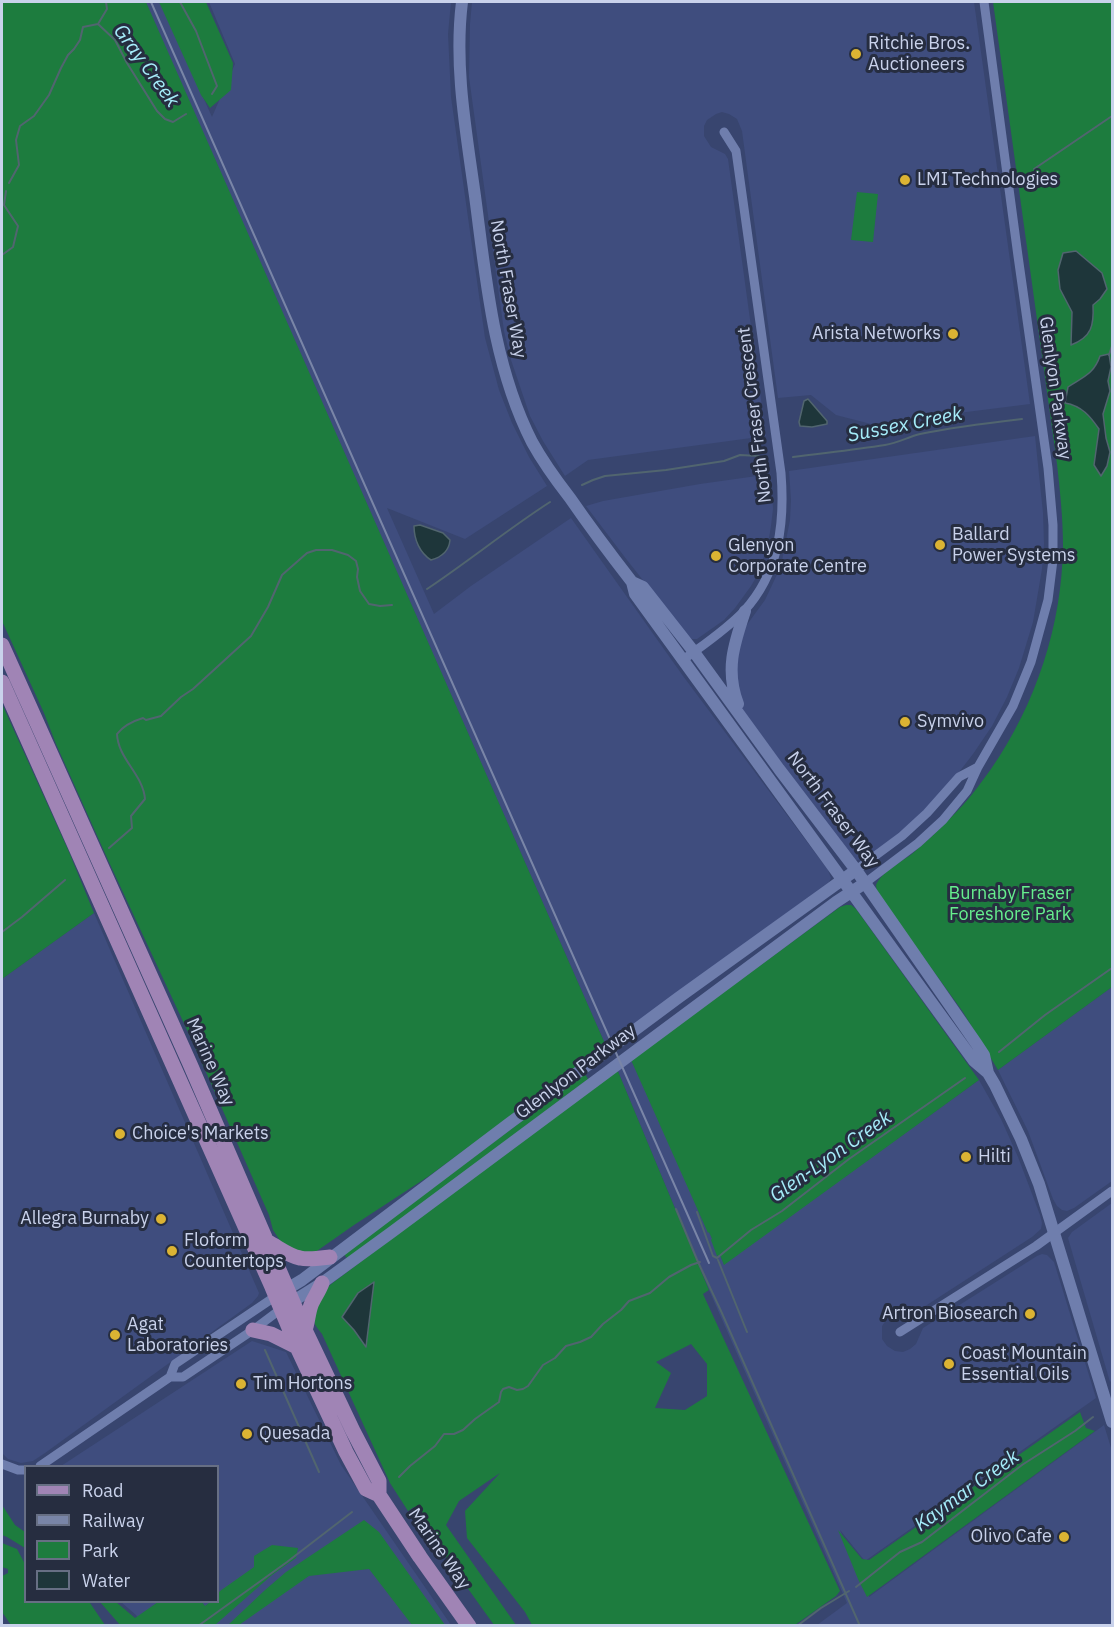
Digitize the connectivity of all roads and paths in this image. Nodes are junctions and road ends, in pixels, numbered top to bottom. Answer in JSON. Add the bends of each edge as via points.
{"nodes":[{"id":1,"x":462,"y":2,"type":"edge"},
{"id":2,"x":984,"y":2,"type":"edge"},
{"id":3,"x":724,"y":132,"type":"dead end"},
{"id":4,"x":632,"y":582,"type":"junction"},
{"id":5,"x":745,"y":611,"type":"junction"},
{"id":6,"x":2,"y":645,"type":"edge"},
{"id":7,"x":694,"y":652,"type":"junction"},
{"id":8,"x":683,"y":660,"type":"junction"},
{"id":9,"x":2,"y":682,"type":"edge"},
{"id":10,"x":744,"y":719,"type":"junction"},
{"id":11,"x":978,"y":767,"type":"junction"},
{"id":12,"x":856,"y":870,"type":"junction"},
{"id":13,"x":843,"y":881,"type":"junction"},
{"id":14,"x":865,"y":883,"type":"junction"},
{"id":15,"x":850,"y":892,"type":"junction"},
{"id":16,"x":988,"y":1073,"type":"junction"},
{"id":17,"x":1113,"y":1191,"type":"edge"},
{"id":18,"x":1054,"y":1232,"type":"junction"},
{"id":19,"x":268,"y":1242,"type":"junction"},
{"id":20,"x":330,"y":1257,"type":"junction"},
{"id":21,"x":322,"y":1283,"type":"junction"},
{"id":22,"x":284,"y":1298,"type":"junction"},
{"id":23,"x":253,"y":1330,"type":"junction"},
{"id":24,"x":305,"y":1330,"type":"junction"},
{"id":25,"x":900,"y":1332,"type":"dead end"},
{"id":26,"x":297,"y":1347,"type":"junction"},
{"id":27,"x":170,"y":1377,"type":"junction"},
{"id":28,"x":1113,"y":1422,"type":"edge"},
{"id":29,"x":2,"y":1464,"type":"edge"},
{"id":30,"x":43,"y":1465,"type":"edge"},
{"id":31,"x":24,"y":1470,"type":"edge"},
{"id":32,"x":379,"y":1495,"type":"junction"},
{"id":33,"x":469,"y":1626,"type":"edge"}],
"edges":[{"from":1,"to":4,"type":"street","name":"North Fraser Way","via":[[460,80],[503,369],[521,419],[545,465]]},
{"from":2,"to":11,"type":"street","name":"Glenlyon Parkway","via":[[1048,468],[1053,560],[1048,600],[1031,662],[1013,706]]},
{"from":3,"to":5,"type":"street","name":"North Fraser Crescent","via":[[736,151],[783,493],[783,521],[773,560],[762,587]]},
{"from":4,"to":7,"type":"street","name":"North Fraser Way","via":[[644,587]]},
{"from":4,"to":8,"type":"street","name":"North Fraser Way","via":[[635,594]]},
{"from":5,"to":7,"type":"street","name":"North Fraser Crescent"},
{"from":5,"to":10,"type":"street","via":[[731,663],[733,689]]},
{"from":6,"to":19,"type":"main road","name":"Marine Way"},
{"from":7,"to":8,"type":"street","name":"North Fraser Crescent"},
{"from":7,"to":10,"type":"street","name":"North Fraser Way"},
{"from":8,"to":13,"type":"street","name":"North Fraser Way"},
{"from":9,"to":22,"type":"main road","name":"Marine Way"},
{"from":10,"to":12,"type":"street","name":"North Fraser Way"},
{"from":11,"to":12,"type":"street","name":"Glenlyon Parkway","via":[[959,777],[902,836]]},
{"from":11,"to":14,"type":"street","name":"Glenlyon Parkway","via":[[967,791],[943,820]]},
{"from":12,"to":13,"type":"street","name":"Glenlyon Parkway"},
{"from":12,"to":14,"type":"street","name":"North Fraser Way"},
{"from":13,"to":15,"type":"street","name":"North Fraser Way"},
{"from":13,"to":20,"type":"street","name":"Glenlyon Parkway","via":[[678,998]]},
{"from":14,"to":15,"type":"street","name":"Glenlyon Parkway"},
{"from":14,"to":16,"type":"street","name":"North Fraser Way","via":[[984,1055]]},
{"from":15,"to":16,"type":"street","name":"North Fraser Way","via":[[974,1061]]},
{"from":15,"to":21,"type":"street","name":"Glenlyon Parkway"},
{"from":16,"to":18,"type":"street","name":"North Fraser Way","via":[[1021,1140]]},
{"from":17,"to":18,"type":"street"},
{"from":18,"to":25,"type":"street"},
{"from":18,"to":28,"type":"street","name":"North Fraser Way"},
{"from":19,"to":20,"type":"main road","via":[[299,1258]]},
{"from":19,"to":22,"type":"main road","name":"Marine Way"},
{"from":20,"to":22,"type":"street","name":"Glenlyon Parkway"},
{"from":21,"to":22,"type":"street","name":"Glenlyon Parkway"},
{"from":21,"to":24,"type":"main road","via":[[311,1304]]},
{"from":22,"to":23,"type":"street","name":"Glenlyon Parkway"},
{"from":22,"to":24,"type":"main road","name":"Marine Way"},
{"from":22,"to":26,"type":"main road","name":"Marine Way"},
{"from":22,"to":27,"type":"street","name":"Glenlyon Parkway","via":[[175,1364]]},
{"from":23,"to":26,"type":"main road"},
{"from":23,"to":27,"type":"street","name":"Glenlyon Parkway","via":[[183,1377]]},
{"from":24,"to":32,"type":"main road","name":"Marine Way","via":[[379,1480]]},
{"from":26,"to":32,"type":"main road","name":"Marine Way","via":[[366,1489]]},
{"from":27,"to":30,"type":"street","name":"Glenlyon Parkway"},
{"from":29,"to":31,"type":"street"},
{"from":32,"to":33,"type":"main road","name":"Marine Way"}]}
